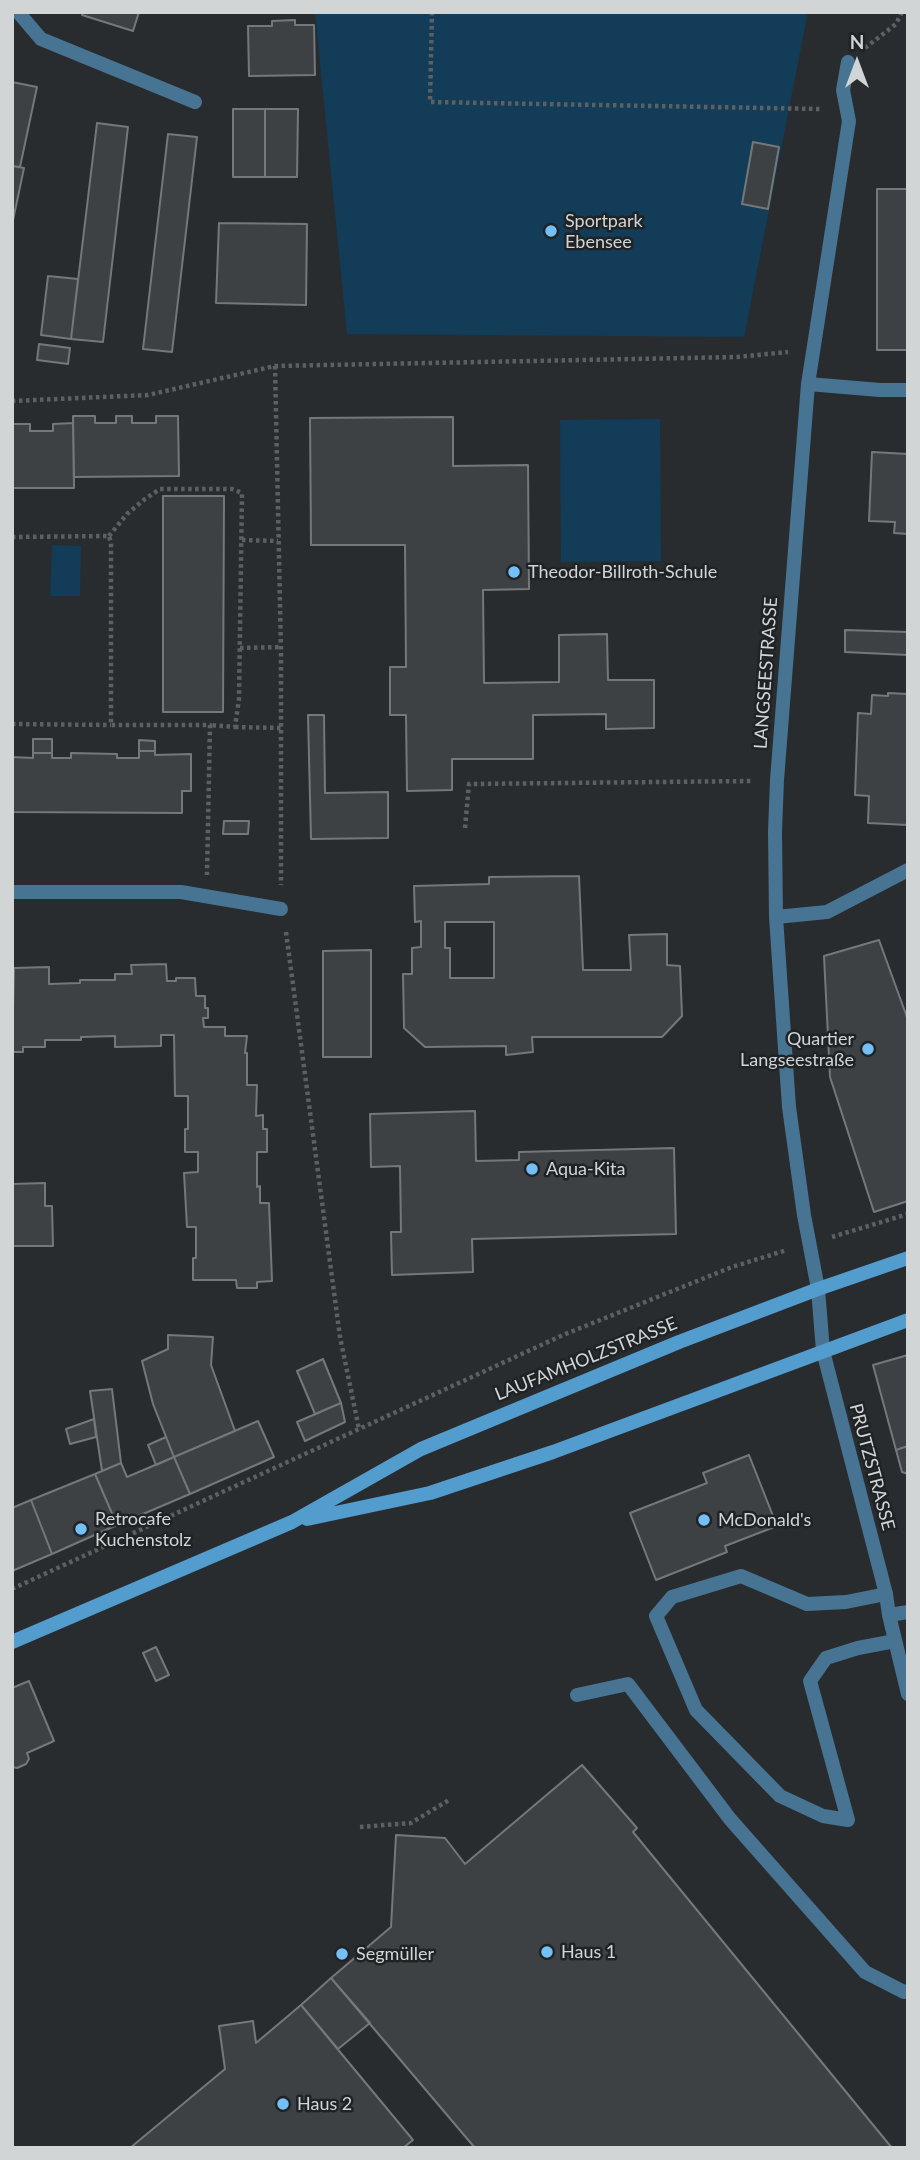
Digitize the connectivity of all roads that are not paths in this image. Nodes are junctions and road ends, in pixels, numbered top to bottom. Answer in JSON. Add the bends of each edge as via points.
{"nodes":[{"id":1,"x":18,"y":12,"type":"edge"},
{"id":2,"x":848,"y":62,"type":"road end"},
{"id":3,"x":195,"y":102,"type":"dead end"},
{"id":4,"x":808,"y":384,"type":"junction"},
{"id":5,"x":908,"y":390,"type":"edge"},
{"id":6,"x":908,"y":870,"type":"edge"},
{"id":7,"x":12,"y":892,"type":"edge"},
{"id":8,"x":281,"y":909,"type":"dead end"},
{"id":9,"x":776,"y":917,"type":"junction"},
{"id":10,"x":908,"y":1258,"type":"edge"},
{"id":11,"x":818,"y":1289,"type":"junction"},
{"id":12,"x":908,"y":1320,"type":"edge"},
{"id":13,"x":822,"y":1351,"type":"junction"},
{"id":14,"x":292,"y":1522,"type":"junction"},
{"id":15,"x":886,"y":1594,"type":"junction"},
{"id":16,"x":908,"y":1612,"type":"edge"},
{"id":17,"x":889,"y":1615,"type":"junction"},
{"id":18,"x":895,"y":1641,"type":"junction"},
{"id":19,"x":12,"y":1642,"type":"edge"},
{"id":20,"x":908,"y":1694,"type":"edge"},
{"id":21,"x":576,"y":1695,"type":"dead end"},
{"id":22,"x":908,"y":1991,"type":"edge"}],
"edges":[{"from":1,"to":3,"type":"street","via":[[41,39]]},
{"from":2,"to":4,"type":"street","name":"LANGSEESTRASSE","via":[[843,90],[849,121]]},
{"from":4,"to":5,"type":"street"},
{"from":4,"to":9,"type":"street","name":"LANGSEESTRASSE","via":[[778,780]]},
{"from":6,"to":9,"type":"street","via":[[827,912]]},
{"from":7,"to":8,"type":"street","via":[[181,892]]},
{"from":9,"to":11,"type":"street","name":"LANGSEESTRASSE","via":[[786,1070]]},
{"from":10,"to":11,"type":"main road","name":"LAUFAMHOLZSTRASSE"},
{"from":11,"to":13,"type":"street","name":"PRUTZSTRASSE"},
{"from":11,"to":14,"type":"main road","name":"LAUFAMHOLZSTRASSE","via":[[421,1449]]},
{"from":12,"to":13,"type":"main road","name":"LAUFAMHOLZSTRASSE"},
{"from":13,"to":14,"type":"main road","name":"LAUFAMHOLZSTRASSE","via":[[430,1493]]},
{"from":13,"to":15,"type":"street","name":"PRUTZSTRASSE"},
{"from":14,"to":19,"type":"main road","name":"LAUFAMHOLZSTRASSE"},
{"from":15,"to":17,"type":"street","name":"PRUTZSTRASSE"},
{"from":15,"to":18,"type":"street","via":[[807,1604],[741,1576],[672,1597],[656,1616],[696,1710],[780,1796],[823,1816],[848,1820],[810,1681],[826,1658]]},
{"from":16,"to":17,"type":"street"},
{"from":17,"to":18,"type":"street","name":"PRUTZSTRASSE"},
{"from":18,"to":20,"type":"street","name":"PRUTZSTRASSE"},
{"from":21,"to":22,"type":"street","via":[[628,1684],[730,1819],[865,1972]]}]}
